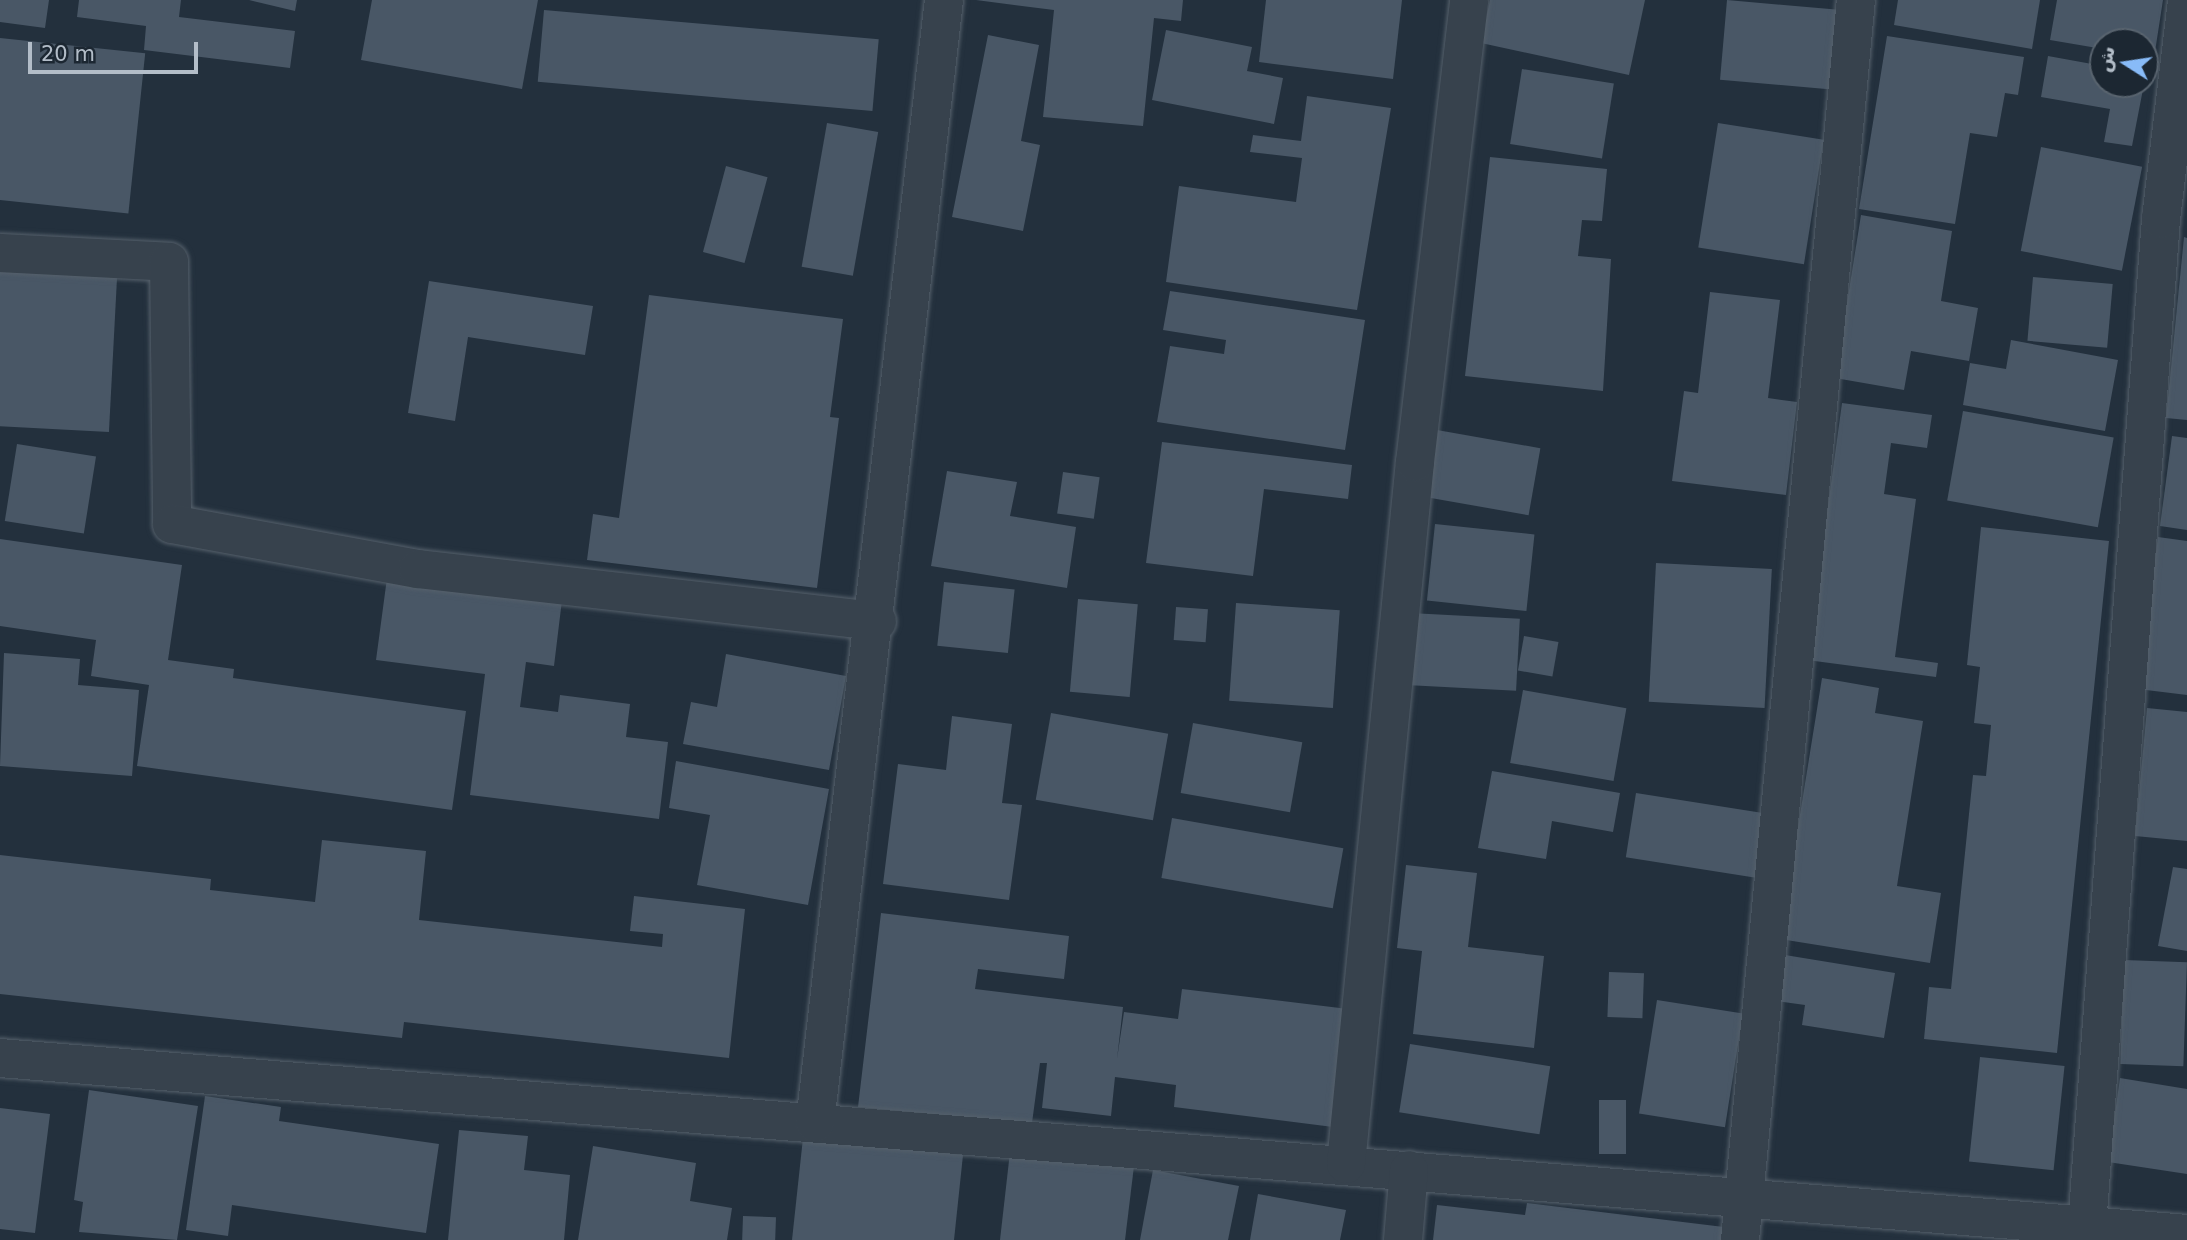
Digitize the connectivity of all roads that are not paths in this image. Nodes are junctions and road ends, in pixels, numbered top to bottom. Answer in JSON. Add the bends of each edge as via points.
{"nodes":[{"id":1,"x":944,"y":0,"type":"edge"},
{"id":2,"x":1469,"y":0,"type":"edge"},
{"id":3,"x":1856,"y":0,"type":"edge"},
{"id":4,"x":2187,"y":0,"type":"edge"},
{"id":5,"x":2174,"y":221,"type":"edge"},
{"id":6,"x":0,"y":253,"type":"edge"},
{"id":7,"x":877,"y":621,"type":"junction"},
{"id":8,"x":0,"y":1058,"type":"edge"},
{"id":9,"x":815,"y":1123,"type":"junction"},
{"id":10,"x":1346,"y":1164,"type":"junction"},
{"id":11,"x":1409,"y":1170,"type":"junction"},
{"id":12,"x":1744,"y":1201,"type":"junction"},
{"id":13,"x":2086,"y":1234,"type":"edge"},
{"id":14,"x":2187,"y":1234,"type":"edge"},
{"id":15,"x":1403,"y":1240,"type":"edge"},
{"id":16,"x":1740,"y":1240,"type":"edge"}],
"edges":[{"from":1,"to":7,"type":"street"},
{"from":2,"to":10,"type":"street"},
{"from":3,"to":12,"type":"street"},
{"from":4,"to":5,"type":"street"},
{"from":5,"to":13,"type":"street"},
{"from":6,"to":7,"type":"street","via":[[169,262],[172,524],[418,569]]},
{"from":7,"to":9,"type":"street"},
{"from":8,"to":9,"type":"street"},
{"from":9,"to":10,"type":"street"},
{"from":10,"to":11,"type":"street"},
{"from":11,"to":12,"type":"street"},
{"from":11,"to":15,"type":"street"},
{"from":12,"to":13,"type":"street"},
{"from":12,"to":16,"type":"street"},
{"from":13,"to":14,"type":"street"}]}
